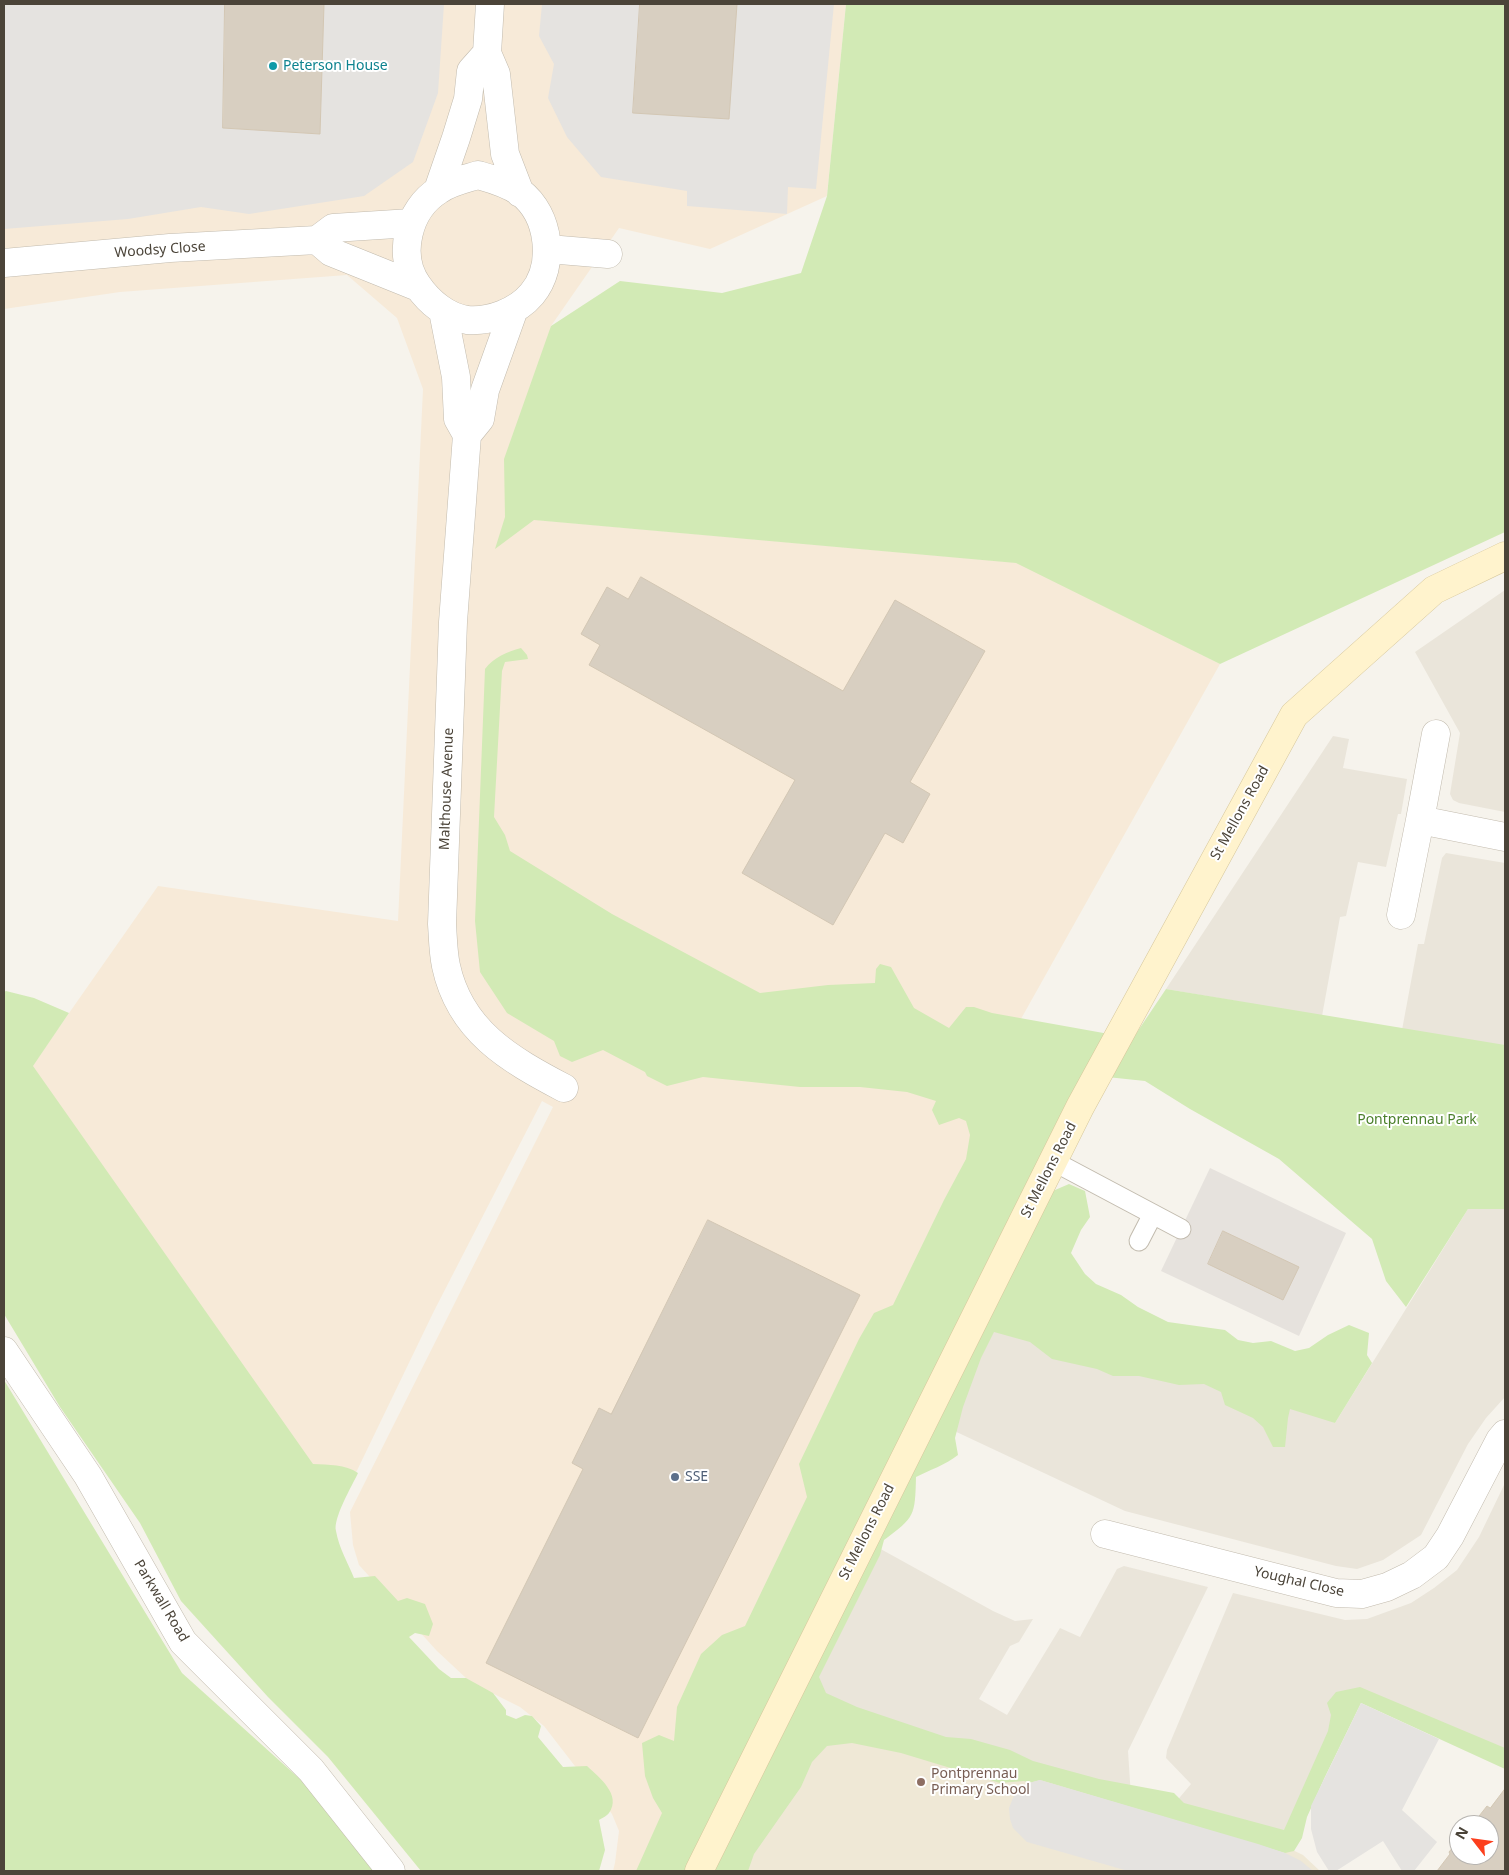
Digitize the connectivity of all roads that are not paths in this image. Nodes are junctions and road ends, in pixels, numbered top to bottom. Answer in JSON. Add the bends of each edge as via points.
{"nodes":[{"id":1,"x":490,"y":4,"type":"edge"},
{"id":2,"x":487,"y":52,"type":"junction"},
{"id":3,"x":438,"y":190,"type":"junction"},
{"id":4,"x":520,"y":193,"type":"junction"},
{"id":5,"x":411,"y":223,"type":"junction"},
{"id":6,"x":317,"y":240,"type":"junction"},
{"id":7,"x":548,"y":249,"type":"junction"},
{"id":8,"x":608,"y":254,"type":"dead end"},
{"id":9,"x":4,"y":263,"type":"edge"},
{"id":10,"x":418,"y":287,"type":"junction"},
{"id":11,"x":514,"y":309,"type":"junction"},
{"id":12,"x":443,"y":311,"type":"junction"},
{"id":13,"x":467,"y":435,"type":"junction"},
{"id":14,"x":1505,"y":556,"type":"edge"},
{"id":15,"x":1436,"y":734,"type":"dead end"},
{"id":16,"x":1420,"y":820,"type":"junction"},
{"id":17,"x":1505,"y":837,"type":"edge"},
{"id":18,"x":1401,"y":915,"type":"dead end"},
{"id":19,"x":564,"y":1088,"type":"dead end"},
{"id":20,"x":1053,"y":1162,"type":"junction"},
{"id":21,"x":1153,"y":1214,"type":"junction"},
{"id":22,"x":1181,"y":1229,"type":"dead end"},
{"id":23,"x":1139,"y":1242,"type":"dead end"},
{"id":24,"x":4,"y":1351,"type":"edge"},
{"id":25,"x":1505,"y":1434,"type":"edge"},
{"id":26,"x":1105,"y":1534,"type":"dead end"},
{"id":27,"x":392,"y":1871,"type":"edge"},
{"id":28,"x":699,"y":1871,"type":"edge"}],
"edges":[{"from":1,"to":2,"type":"street"},
{"from":2,"to":3,"type":"street","via":[[472,72],[468,99]]},
{"from":2,"to":4,"type":"street","via":[[496,74],[505,154]]},
{"from":3,"to":4,"type":"street","via":[[478,175],[498,180]]},
{"from":3,"to":5,"type":"street","via":[[422,204]]},
{"from":4,"to":7,"type":"street","via":[[535,208],[544,228]]},
{"from":5,"to":6,"type":"street","name":"Woodsy Close","via":[[333,228]]},
{"from":5,"to":10,"type":"street","via":[[405,245]]},
{"from":6,"to":9,"type":"street","name":"Woodsy Close","via":[[170,248]]},
{"from":6,"to":10,"type":"street","via":[[331,252]]},
{"from":7,"to":8,"type":"street"},
{"from":7,"to":11,"type":"street","via":[[543,273],[532,294]]},
{"from":10,"to":12,"type":"street"},
{"from":11,"to":12,"type":"street","via":[[491,318],[466,320]]},
{"from":11,"to":13,"type":"street","name":"Malthouse Avenue","via":[[485,390],[480,419]]},
{"from":12,"to":13,"type":"street","name":"Malthouse Avenue","via":[[456,377],[458,419]]},
{"from":13,"to":19,"type":"street","name":"Malthouse Avenue","via":[[453,622],[442,924],[446,966],[456,997],[471,1022],[488,1041]]},
{"from":14,"to":20,"type":"main road","name":"St Mellons Road","via":[[1434,590],[1294,715]]},
{"from":15,"to":16,"type":"street"},
{"from":16,"to":17,"type":"street"},
{"from":16,"to":18,"type":"street"},
{"from":20,"to":21,"type":"lane"},
{"from":20,"to":28,"type":"main road","name":"St Mellons Road"},
{"from":21,"to":22,"type":"lane"},
{"from":21,"to":23,"type":"lane"},
{"from":24,"to":27,"type":"street","name":"Parkwall Road","via":[[88,1476],[183,1642],[311,1770]]},
{"from":25,"to":26,"type":"street","name":"Youghal Close","via":[[1436,1557],[1387,1587],[1362,1594],[1336,1593]]}]}
